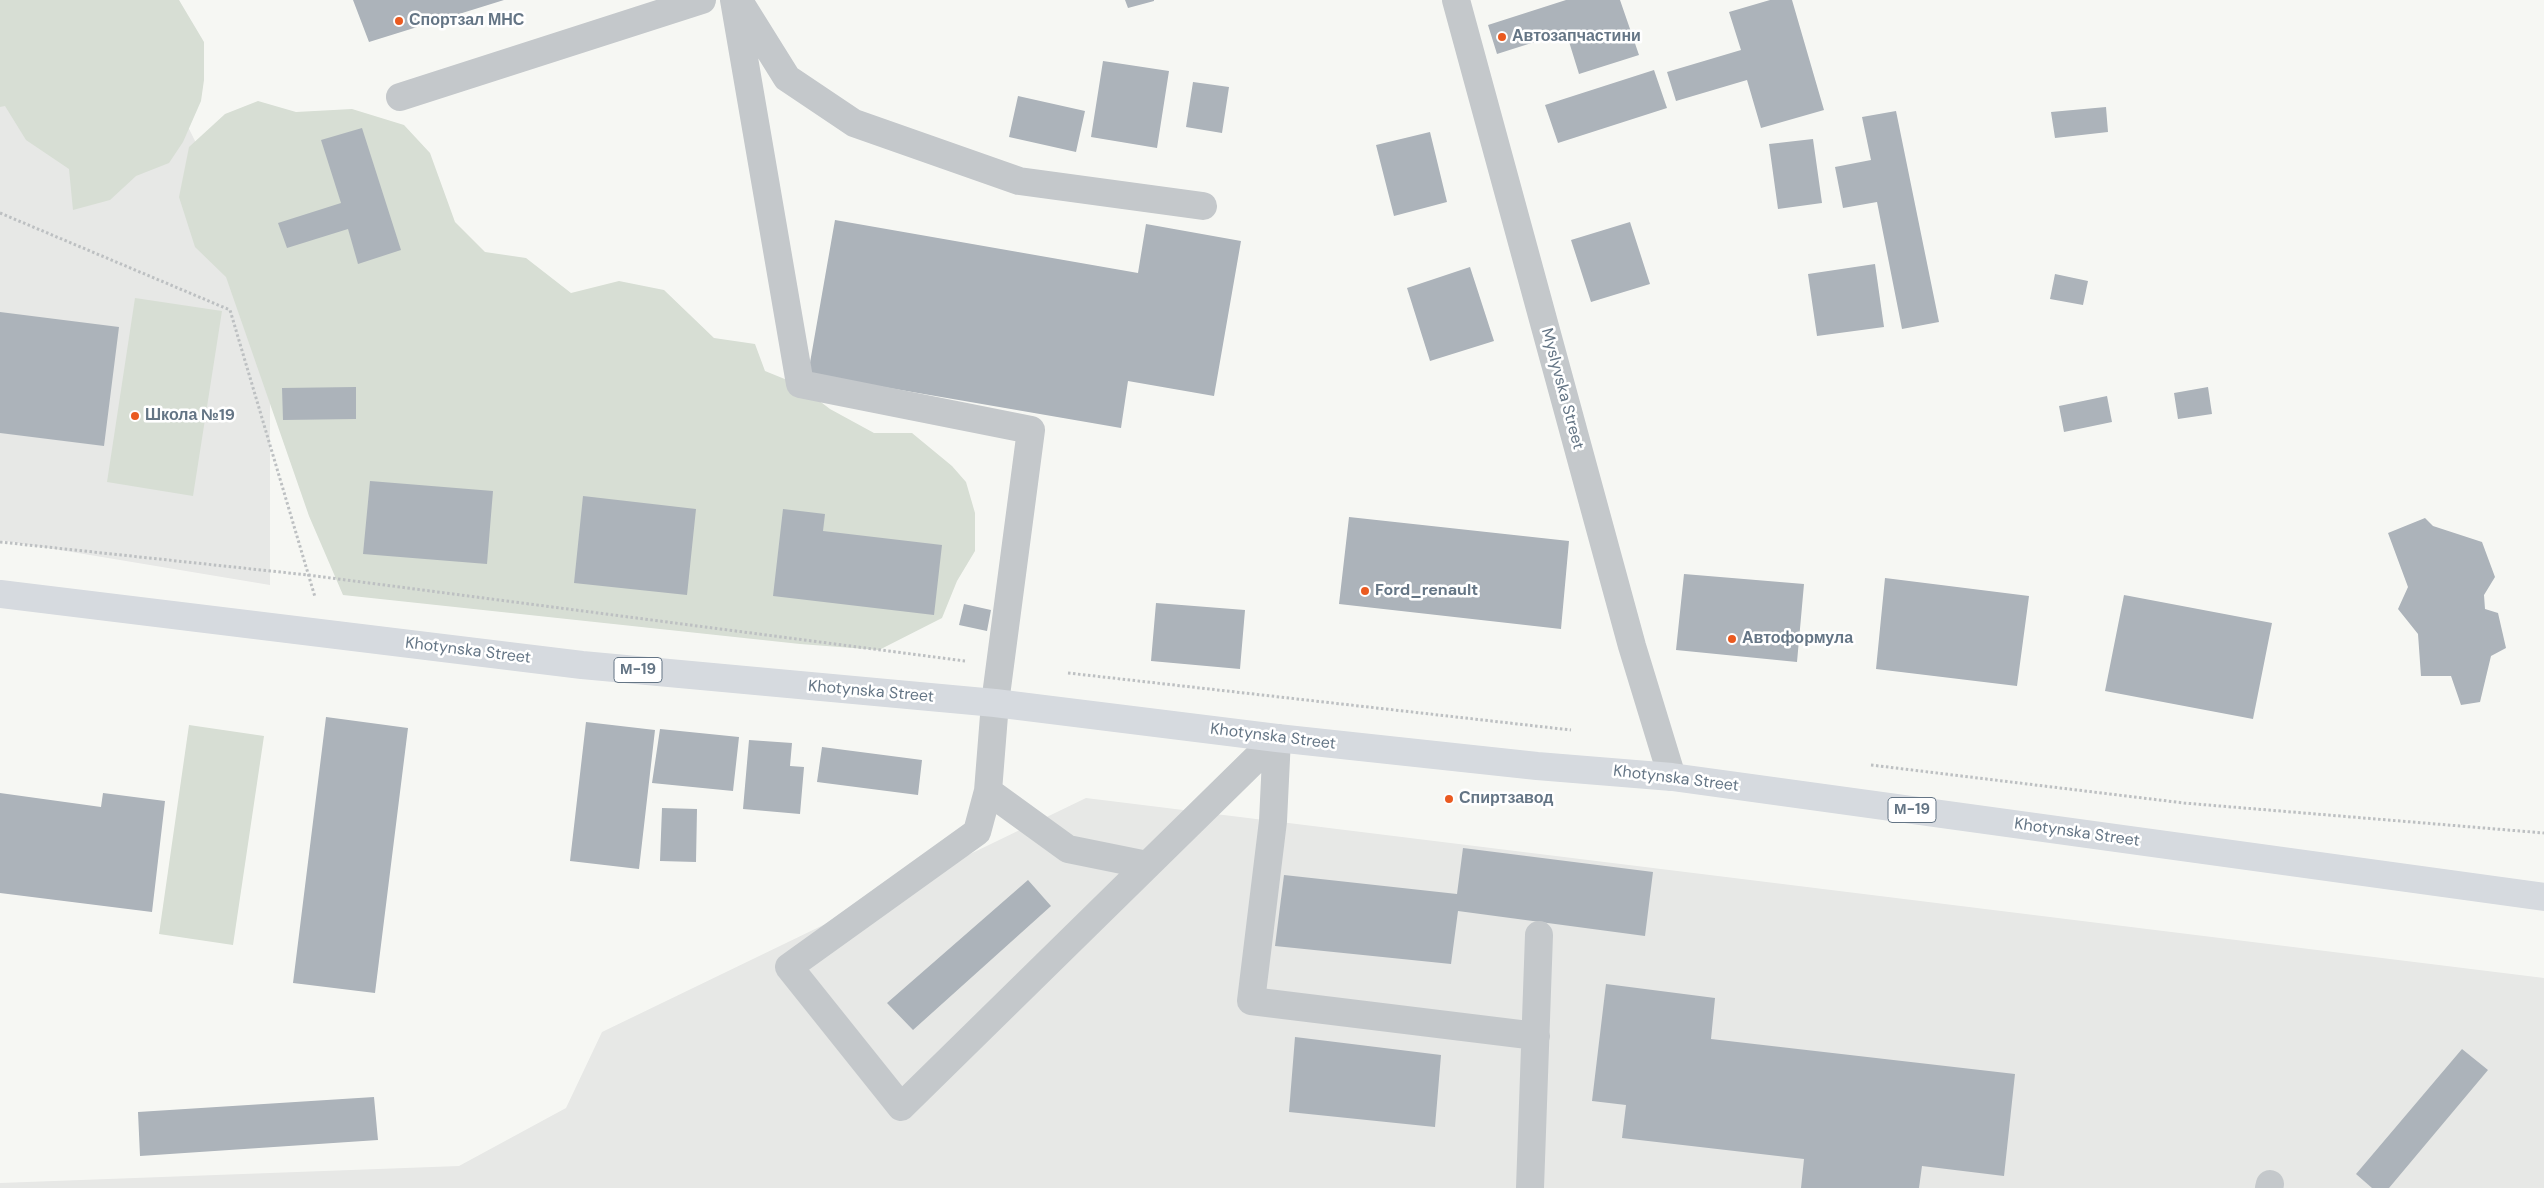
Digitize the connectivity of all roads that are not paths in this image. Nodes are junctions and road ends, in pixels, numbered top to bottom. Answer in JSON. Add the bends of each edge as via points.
{"nodes":[{"id":1,"x":702,"y":0,"type":"edge"},
{"id":2,"x":734,"y":0,"type":"edge"},
{"id":3,"x":739,"y":0,"type":"edge"},
{"id":4,"x":1456,"y":0,"type":"edge"},
{"id":5,"x":400,"y":97,"type":"dead end"},
{"id":6,"x":1203,"y":206,"type":"dead end"},
{"id":7,"x":0,"y":594,"type":"edge"},
{"id":8,"x":995,"y":703,"type":"junction"},
{"id":9,"x":1278,"y":738,"type":"junction"},
{"id":10,"x":1672,"y":777,"type":"junction"},
{"id":11,"x":988,"y":791,"type":"junction"},
{"id":12,"x":1148,"y":866,"type":"junction"},
{"id":13,"x":2544,"y":897,"type":"edge"},
{"id":14,"x":1539,"y":935,"type":"dead end"},
{"id":15,"x":1536,"y":1036,"type":"junction"},
{"id":16,"x":1530,"y":1188,"type":"edge"}],
"edges":[{"from":1,"to":5,"type":"street"},
{"from":2,"to":8,"type":"street","via":[[800,384],[1031,430]]},
{"from":3,"to":6,"type":"street","via":[[787,78],[854,123],[1018,181]]},
{"from":4,"to":10,"type":"street","name":"Myslyvska Street","via":[[1632,646]]},
{"from":7,"to":8,"type":"highway","name":"Khotynska Street","number":"М-19","via":[[582,665]]},
{"from":8,"to":9,"type":"highway","name":"Khotynska Street","number":"М-19"},
{"from":8,"to":11,"type":"street"},
{"from":9,"to":10,"type":"highway","name":"Khotynska Street","number":"М-19"},
{"from":9,"to":12,"type":"street"},
{"from":9,"to":15,"type":"street","via":[[1273,821],[1250,1001]]},
{"from":10,"to":13,"type":"highway","name":"Khotynska Street","number":"М-19"},
{"from":11,"to":12,"type":"street","via":[[1068,849]]},
{"from":11,"to":12,"type":"street","via":[[977,832],[789,967],[901,1107]]},
{"from":14,"to":15,"type":"street"},
{"from":15,"to":16,"type":"street"}]}
